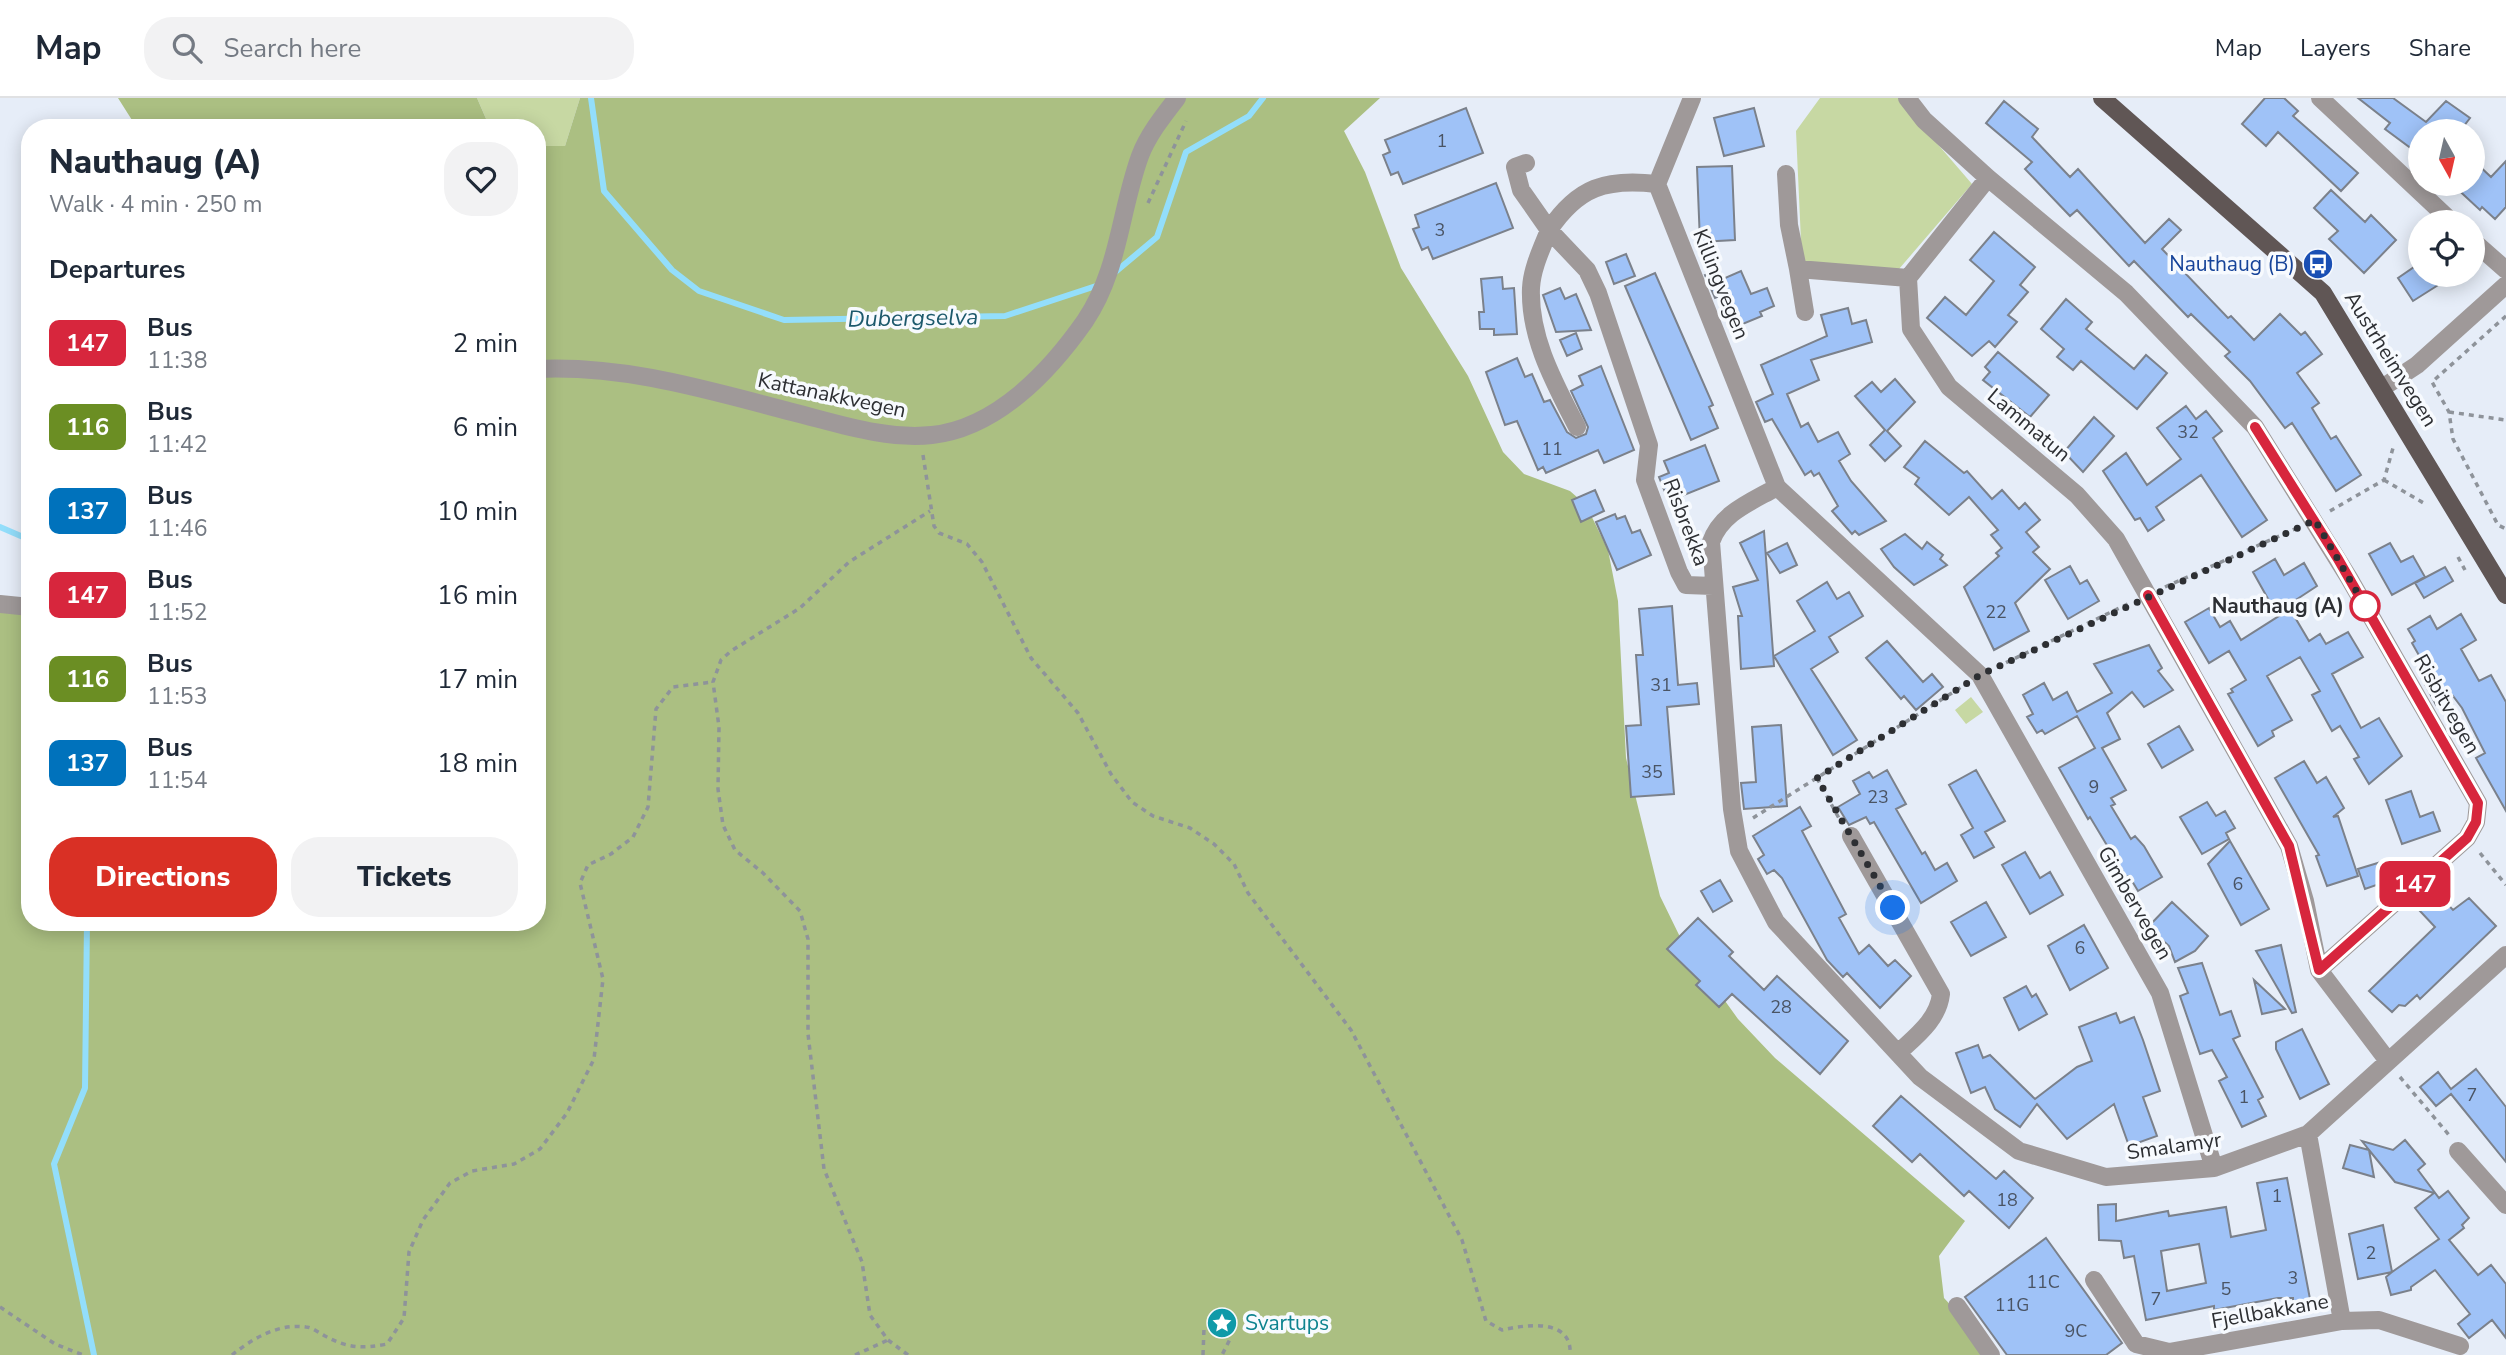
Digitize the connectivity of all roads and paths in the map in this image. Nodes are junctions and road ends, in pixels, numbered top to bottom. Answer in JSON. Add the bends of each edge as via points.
{"nodes":[{"id":1,"x":1177,"y":98,"type":"edge"},
{"id":2,"x":1692,"y":98,"type":"edge"},
{"id":3,"x":1907,"y":98,"type":"edge"},
{"id":4,"x":2102,"y":98,"type":"edge"},
{"id":5,"x":2320,"y":98,"type":"edge"},
{"id":6,"x":1526,"y":163,"type":"dead end"},
{"id":7,"x":1786,"y":174,"type":"dead end"},
{"id":8,"x":1988,"y":178,"type":"junction"},
{"id":9,"x":1657,"y":184,"type":"junction"},
{"id":10,"x":2439,"y":210,"type":"edge"},
{"id":11,"x":1549,"y":230,"type":"junction"},
{"id":12,"x":2485,"y":252,"type":"edge"},
{"id":13,"x":1798,"y":269,"type":"junction"},
{"id":14,"x":2506,"y":270,"type":"edge"},
{"id":15,"x":1908,"y":278,"type":"junction"},
{"id":16,"x":2506,"y":285,"type":"edge"},
{"id":17,"x":1805,"y":312,"type":"dead end"},
{"id":18,"x":2506,"y":316,"type":"edge"},
{"id":19,"x":546,"y":369,"type":"edge"},
{"id":20,"x":2382,"y":388,"type":"junction"},
{"id":21,"x":2449,"y":412,"type":"junction"},
{"id":22,"x":2506,"y":420,"type":"edge"},
{"id":23,"x":1577,"y":427,"type":"dead end"},
{"id":24,"x":2393,"y":448,"type":"dead end"},
{"id":25,"x":923,"y":452,"type":"dead end"},
{"id":26,"x":2384,"y":480,"type":"junction"},
{"id":27,"x":1777,"y":487,"type":"junction"},
{"id":28,"x":2429,"y":506,"type":"dead end"},
{"id":29,"x":930,"y":511,"type":"junction"},
{"id":30,"x":2315,"y":520,"type":"junction"},
{"id":31,"x":2506,"y":528,"type":"edge"},
{"id":32,"x":2453,"y":549,"type":"dead end"},
{"id":33,"x":2465,"y":570,"type":"dead end"},
{"id":34,"x":1713,"y":586,"type":"junction"},
{"id":35,"x":2148,"y":595,"type":"junction"},
{"id":36,"x":2506,"y":595,"type":"edge"},
{"id":37,"x":0,"y":604,"type":"edge"},
{"id":38,"x":21,"y":606,"type":"edge"},
{"id":39,"x":1980,"y":675,"type":"junction"},
{"id":40,"x":713,"y":682,"type":"junction"},
{"id":41,"x":1817,"y":778,"type":"junction"},
{"id":42,"x":1735,"y":829,"type":"junction"},
{"id":43,"x":1851,"y":836,"type":"joint"},
{"id":44,"x":2467,"y":838,"type":"junction"},
{"id":45,"x":2506,"y":885,"type":"edge"},
{"id":46,"x":2506,"y":955,"type":"edge"},
{"id":47,"x":2319,"y":970,"type":"junction"},
{"id":48,"x":1898,"y":1053,"type":"junction"},
{"id":49,"x":2388,"y":1061,"type":"junction"},
{"id":50,"x":2400,"y":1076,"type":"dead end"},
{"id":51,"x":2308,"y":1134,"type":"junction"},
{"id":52,"x":2458,"y":1151,"type":"joint"},
{"id":53,"x":2214,"y":1168,"type":"junction"},
{"id":54,"x":2506,"y":1205,"type":"edge"},
{"id":55,"x":2094,"y":1280,"type":"dead end"},
{"id":56,"x":1957,"y":1306,"type":"dead end"},
{"id":57,"x":0,"y":1307,"type":"edge"},
{"id":58,"x":2342,"y":1321,"type":"junction"},
{"id":59,"x":888,"y":1340,"type":"junction"},
{"id":60,"x":2459,"y":1346,"type":"dead end"},
{"id":61,"x":2169,"y":1354,"type":"edge"},
{"id":62,"x":83,"y":1355,"type":"edge"},
{"id":63,"x":232,"y":1355,"type":"edge"},
{"id":64,"x":855,"y":1355,"type":"edge"},
{"id":65,"x":908,"y":1355,"type":"edge"},
{"id":66,"x":1203,"y":1355,"type":"edge"},
{"id":67,"x":1222,"y":1355,"type":"edge"},
{"id":68,"x":1570,"y":1355,"type":"edge"},
{"id":69,"x":1991,"y":1355,"type":"edge"}],
"edges":[{"from":1,"to":19,"type":"street","name":"Kattanakkvegen","via":[[1141,155],[1119,245],[1087,317],[1031,383],[970,425],[932,435],[900,436],[653,376]]},
{"from":2,"to":9,"type":"street"},
{"from":3,"to":8,"type":"street","via":[[1924,120]]},
{"from":4,"to":20,"type":"main road","name":"Austrheimvegen","via":[[2323,293]]},
{"from":5,"to":10,"type":"street"},
{"from":6,"to":11,"type":"street","name":"Risbrekka","via":[[1515,167],[1521,190]]},
{"from":7,"to":13,"type":"street"},
{"from":8,"to":15,"type":"street"},
{"from":8,"to":30,"type":"street","name":"Risbitvegen","via":[[2126,293],[2255,427]]},
{"from":9,"to":11,"type":"street","via":[[1628,181],[1586,191],[1563,209]]},
{"from":9,"to":27,"type":"street","name":"Killingvegen"},
{"from":11,"to":23,"type":"street","via":[[1531,286],[1535,331]]},
{"from":11,"to":34,"type":"street","name":"Risbrekka","via":[[1587,270],[1598,293],[1649,445],[1645,480],[1679,572],[1686,585]]},
{"from":12,"to":14,"type":"street"},
{"from":13,"to":15,"type":"street"},
{"from":13,"to":17,"type":"street"},
{"from":15,"to":35,"type":"street","name":"Lammatun","via":[[1911,329],[1949,387],[2077,495],[2116,539]]},
{"from":16,"to":20,"type":"street","via":[[2417,365]]},
{"from":18,"to":21,"type":"path","via":[[2432,382]]},
{"from":20,"to":36,"type":"main road","name":"Austrheimvegen"},
{"from":21,"to":22,"type":"path"},
{"from":21,"to":31,"type":"path","via":[[2453,439],[2498,525]]},
{"from":24,"to":26,"type":"path"},
{"from":25,"to":29,"type":"path"},
{"from":26,"to":28,"type":"path"},
{"from":26,"to":30,"type":"path"},
{"from":27,"to":34,"type":"street","via":[[1716,527],[1711,542]]},
{"from":27,"to":39,"type":"street","name":"Killingvegen"},
{"from":29,"to":40,"type":"path","via":[[849,562],[800,608],[731,651],[721,660]]},
{"from":29,"to":68,"type":"path","via":[[939,533],[967,544],[982,562],[1031,658],[1079,713],[1111,774],[1132,802],[1153,816],[1190,828],[1234,864],[1248,893],[1351,1030],[1462,1240],[1486,1321],[1502,1330],[1545,1325],[1561,1333]]},
{"from":30,"to":35,"type":"path"},
{"from":30,"to":44,"type":"street","name":"Risbitvegen","via":[[2478,803],[2476,822]]},
{"from":32,"to":33,"type":"path"},
{"from":34,"to":42,"type":"street","name":"Risbrekka"},
{"from":35,"to":39,"type":"path"},
{"from":35,"to":47,"type":"street","via":[[2289,846]]},
{"from":37,"to":38,"type":"street"},
{"from":39,"to":41,"type":"path"},
{"from":39,"to":53,"type":"street","name":"Gimbervegen","via":[[2160,993]]},
{"from":40,"to":59,"type":"path","via":[[723,825],[735,850],[800,911],[806,929],[808,1034],[824,1169],[862,1262],[870,1315]]},
{"from":40,"to":63,"type":"path","via":[[673,687],[656,709],[648,807],[633,837],[611,855],[588,865],[580,883],[603,979],[594,1059],[567,1113],[540,1149],[514,1164],[472,1171],[450,1182],[423,1220],[409,1252],[404,1318],[387,1343],[362,1350],[308,1327],[287,1327],[253,1338]]},
{"from":41,"to":42,"type":"path"},
{"from":41,"to":43,"type":"path"},
{"from":42,"to":48,"type":"street","name":"Smalamyr","via":[[1739,851],[1776,922]]},
{"from":43,"to":48,"type":"street","via":[[1941,994],[1939,1008],[1928,1024]]},
{"from":44,"to":45,"type":"path"},
{"from":44,"to":47,"type":"street"},
{"from":46,"to":49,"type":"street","name":"Smalamyr"},
{"from":47,"to":49,"type":"street"},
{"from":48,"to":53,"type":"street","name":"Smalamyr","via":[[1920,1077],[2019,1150],[2106,1177]]},
{"from":49,"to":51,"type":"street","name":"Smalamyr"},
{"from":50,"to":52,"type":"path"},
{"from":51,"to":53,"type":"street","name":"Smalamyr"},
{"from":51,"to":58,"type":"street","name":"Fjellbakkane"},
{"from":52,"to":54,"type":"street"},
{"from":55,"to":61,"type":"street","name":"Fjellbakkane","via":[[2136,1344]]},
{"from":56,"to":69,"type":"street"},
{"from":57,"to":62,"type":"path","via":[[55,1344]]},
{"from":58,"to":60,"type":"street","via":[[2379,1320]]},
{"from":58,"to":61,"type":"street","name":"Fjellbakkane"},
{"from":59,"to":64,"type":"path"},
{"from":59,"to":65,"type":"path"},
{"from":66,"to":67,"type":"path","via":[[1204,1328],[1217,1326],[1227,1331],[1230,1339]]}]}
